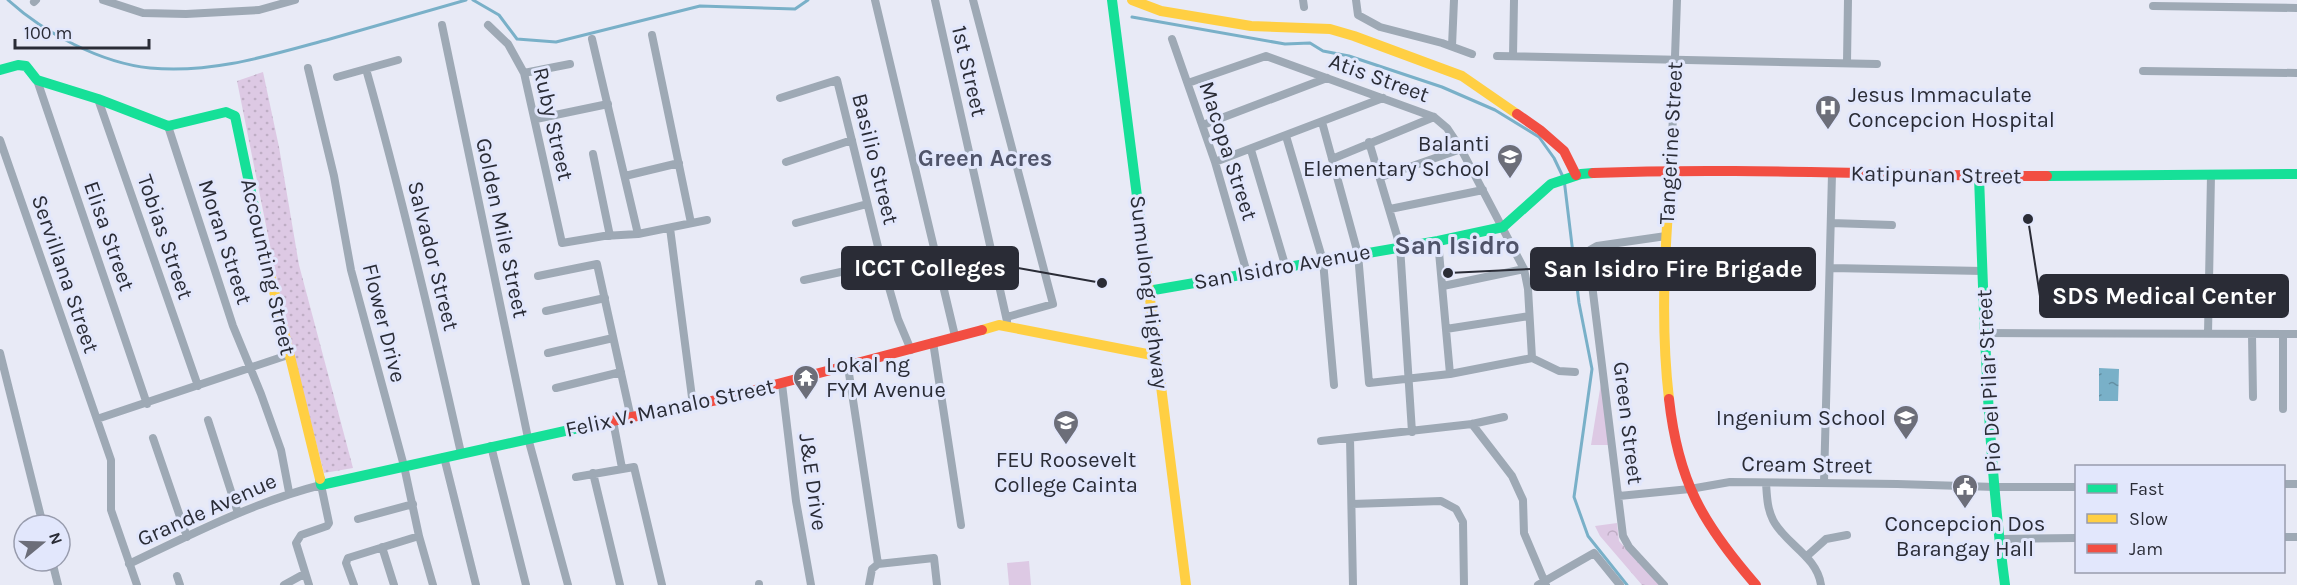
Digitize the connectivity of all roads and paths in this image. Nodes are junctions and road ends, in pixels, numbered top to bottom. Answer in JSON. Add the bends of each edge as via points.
{"nodes":[{"id":1,"x":103,"y":0,"type":"edge"},
{"id":2,"x":295,"y":0,"type":"edge"},
{"id":3,"x":875,"y":0,"type":"edge"},
{"id":4,"x":935,"y":0,"type":"edge"},
{"id":5,"x":973,"y":0,"type":"edge"},
{"id":6,"x":1112,"y":0,"type":"edge"},
{"id":7,"x":1132,"y":0,"type":"edge"},
{"id":8,"x":1356,"y":0,"type":"edge"},
{"id":9,"x":1454,"y":0,"type":"edge"},
{"id":10,"x":1515,"y":0,"type":"edge"},
{"id":11,"x":1677,"y":0,"type":"edge"},
{"id":12,"x":1848,"y":0,"type":"edge"},
{"id":13,"x":2153,"y":6,"type":"dead end"},
{"id":14,"x":2297,"y":8,"type":"edge"},
{"id":15,"x":442,"y":25,"type":"dead end"},
{"id":16,"x":488,"y":25,"type":"dead end"},
{"id":17,"x":652,"y":35,"type":"dead end"},
{"id":18,"x":592,"y":39,"type":"dead end"},
{"id":19,"x":1173,"y":39,"type":"dead end"},
{"id":20,"x":1452,"y":46,"type":"junction"},
{"id":21,"x":1472,"y":54,"type":"dead end"},
{"id":22,"x":1497,"y":56,"type":"dead end"},
{"id":23,"x":1513,"y":56,"type":"junction"},
{"id":24,"x":398,"y":60,"type":"dead end"},
{"id":25,"x":1675,"y":60,"type":"junction"},
{"id":26,"x":1847,"y":62,"type":"junction"},
{"id":27,"x":570,"y":64,"type":"dead end"},
{"id":28,"x":1877,"y":64,"type":"dead end"},
{"id":29,"x":308,"y":68,"type":"dead end"},
{"id":30,"x":366,"y":69,"type":"junction"},
{"id":31,"x":0,"y":70,"type":"edge"},
{"id":32,"x":2143,"y":71,"type":"dead end"},
{"id":33,"x":524,"y":73,"type":"junction"},
{"id":34,"x":2297,"y":73,"type":"edge"},
{"id":35,"x":337,"y":77,"type":"dead end"},
{"id":36,"x":1327,"y":78,"type":"junction"},
{"id":37,"x":37,"y":80,"type":"junction"},
{"id":38,"x":1188,"y":83,"type":"junction"},
{"id":39,"x":780,"y":98,"type":"dead end"},
{"id":40,"x":1383,"y":98,"type":"junction"},
{"id":41,"x":98,"y":99,"type":"junction"},
{"id":42,"x":608,"y":104,"type":"junction"},
{"id":43,"x":1434,"y":117,"type":"junction"},
{"id":44,"x":536,"y":119,"type":"junction"},
{"id":45,"x":1322,"y":122,"type":"junction"},
{"id":46,"x":1203,"y":125,"type":"junction"},
{"id":47,"x":168,"y":126,"type":"junction"},
{"id":48,"x":1286,"y":136,"type":"junction"},
{"id":49,"x":0,"y":140,"type":"edge"},
{"id":50,"x":852,"y":140,"type":"junction"},
{"id":51,"x":1369,"y":142,"type":"junction"},
{"id":52,"x":1461,"y":149,"type":"junction"},
{"id":53,"x":1251,"y":150,"type":"junction"},
{"id":54,"x":593,"y":154,"type":"dead end"},
{"id":55,"x":1332,"y":159,"type":"junction"},
{"id":56,"x":786,"y":162,"type":"dead end"},
{"id":57,"x":1215,"y":162,"type":"junction"},
{"id":58,"x":679,"y":163,"type":"junction"},
{"id":59,"x":1671,"y":170,"type":"junction"},
{"id":60,"x":1832,"y":174,"type":"junction"},
{"id":61,"x":2297,"y":174,"type":"edge"},
{"id":62,"x":624,"y":176,"type":"junction"},
{"id":63,"x":1979,"y":176,"type":"junction"},
{"id":64,"x":2211,"y":176,"type":"junction"},
{"id":65,"x":1381,"y":177,"type":"junction"},
{"id":66,"x":1567,"y":178,"type":"junction"},
{"id":67,"x":1483,"y":190,"type":"junction"},
{"id":68,"x":867,"y":204,"type":"junction"},
{"id":69,"x":1390,"y":209,"type":"junction"},
{"id":70,"x":707,"y":220,"type":"dead end"},
{"id":71,"x":691,"y":223,"type":"junction"},
{"id":72,"x":796,"y":223,"type":"dead end"},
{"id":73,"x":1831,"y":224,"type":"junction"},
{"id":74,"x":1892,"y":225,"type":"dead end"},
{"id":75,"x":1503,"y":227,"type":"junction"},
{"id":76,"x":670,"y":228,"type":"junction"},
{"id":77,"x":638,"y":234,"type":"junction"},
{"id":78,"x":610,"y":236,"type":"junction"},
{"id":79,"x":1666,"y":236,"type":"junction"},
{"id":80,"x":1438,"y":241,"type":"junction"},
{"id":81,"x":1400,"y":246,"type":"junction"},
{"id":82,"x":1358,"y":255,"type":"junction"},
{"id":83,"x":1323,"y":261,"type":"junction"},
{"id":84,"x":882,"y":262,"type":"junction"},
{"id":85,"x":1286,"y":267,"type":"junction"},
{"id":86,"x":1831,"y":268,"type":"junction"},
{"id":87,"x":1524,"y":269,"type":"junction"},
{"id":88,"x":1983,"y":271,"type":"junction"},
{"id":89,"x":1247,"y":273,"type":"junction"},
{"id":90,"x":538,"y":276,"type":"dead end"},
{"id":91,"x":804,"y":280,"type":"dead end"},
{"id":92,"x":1443,"y":286,"type":"junction"},
{"id":93,"x":1148,"y":291,"type":"junction"},
{"id":94,"x":604,"y":298,"type":"junction"},
{"id":95,"x":546,"y":311,"type":"dead end"},
{"id":96,"x":1529,"y":316,"type":"junction"},
{"id":97,"x":1007,"y":321,"type":"junction"},
{"id":98,"x":1446,"y":329,"type":"junction"},
{"id":99,"x":1985,"y":333,"type":"junction"},
{"id":100,"x":2208,"y":334,"type":"junction"},
{"id":101,"x":2283,"y":334,"type":"junction"},
{"id":102,"x":2297,"y":334,"type":"edge"},
{"id":103,"x":2252,"y":335,"type":"junction"},
{"id":104,"x":955,"y":336,"type":"junction"},
{"id":105,"x":613,"y":339,"type":"junction"},
{"id":106,"x":933,"y":342,"type":"junction"},
{"id":107,"x":911,"y":350,"type":"junction"},
{"id":108,"x":0,"y":353,"type":"edge"},
{"id":109,"x":548,"y":353,"type":"dead end"},
{"id":110,"x":288,"y":355,"type":"junction"},
{"id":111,"x":1157,"y":356,"type":"junction"},
{"id":112,"x":1532,"y":358,"type":"junction"},
{"id":113,"x":848,"y":367,"type":"junction"},
{"id":114,"x":250,"y":368,"type":"junction"},
{"id":115,"x":621,"y":372,"type":"junction"},
{"id":116,"x":1575,"y":372,"type":"dead end"},
{"id":117,"x":1450,"y":374,"type":"junction"},
{"id":118,"x":1408,"y":380,"type":"junction"},
{"id":119,"x":782,"y":384,"type":"junction"},
{"id":120,"x":1334,"y":385,"type":"dead end"},
{"id":121,"x":198,"y":386,"type":"junction"},
{"id":122,"x":556,"y":388,"type":"dead end"},
{"id":123,"x":2253,"y":397,"type":"dead end"},
{"id":124,"x":147,"y":404,"type":"junction"},
{"id":125,"x":693,"y":405,"type":"junction"},
{"id":126,"x":2283,"y":409,"type":"dead end"},
{"id":127,"x":1504,"y":417,"type":"dead end"},
{"id":128,"x":631,"y":418,"type":"junction"},
{"id":129,"x":97,"y":419,"type":"junction"},
{"id":130,"x":207,"y":420,"type":"dead end"},
{"id":131,"x":613,"y":421,"type":"junction"},
{"id":132,"x":1472,"y":424,"type":"junction"},
{"id":133,"x":1412,"y":432,"type":"junction"},
{"id":134,"x":153,"y":438,"type":"dead end"},
{"id":135,"x":528,"y":438,"type":"junction"},
{"id":136,"x":1350,"y":438,"type":"junction"},
{"id":137,"x":1322,"y":441,"type":"dead end"},
{"id":138,"x":491,"y":446,"type":"junction"},
{"id":139,"x":461,"y":453,"type":"junction"},
{"id":140,"x":444,"y":457,"type":"junction"},
{"id":141,"x":404,"y":466,"type":"junction"},
{"id":142,"x":622,"y":468,"type":"junction"},
{"id":143,"x":593,"y":473,"type":"junction"},
{"id":144,"x":576,"y":477,"type":"dead end"},
{"id":145,"x":1766,"y":483,"type":"junction"},
{"id":146,"x":1824,"y":483,"type":"junction"},
{"id":147,"x":321,"y":485,"type":"junction"},
{"id":148,"x":1995,"y":487,"type":"junction"},
{"id":149,"x":2075,"y":487,"type":"edge"},
{"id":150,"x":1690,"y":489,"type":"junction"},
{"id":151,"x":289,"y":492,"type":"junction"},
{"id":152,"x":1619,"y":496,"type":"junction"},
{"id":153,"x":412,"y":504,"type":"junction"},
{"id":154,"x":1352,"y":504,"type":"junction"},
{"id":155,"x":40,"y":513,"type":"edge"},
{"id":156,"x":238,"y":513,"type":"junction"},
{"id":157,"x":358,"y":519,"type":"dead end"},
{"id":158,"x":961,"y":525,"type":"dead end"},
{"id":159,"x":1847,"y":535,"type":"dead end"},
{"id":160,"x":419,"y":536,"type":"junction"},
{"id":161,"x":187,"y":537,"type":"junction"},
{"id":162,"x":2075,"y":538,"type":"edge"},
{"id":163,"x":1999,"y":539,"type":"junction"},
{"id":164,"x":382,"y":547,"type":"junction"},
{"id":165,"x":1807,"y":556,"type":"junction"},
{"id":166,"x":129,"y":564,"type":"junction"},
{"id":167,"x":878,"y":564,"type":"junction"},
{"id":168,"x":304,"y":574,"type":"junction"},
{"id":169,"x":177,"y":576,"type":"dead end"},
{"id":170,"x":1542,"y":584,"type":"edge"},
{"id":171,"x":137,"y":585,"type":"edge"},
{"id":172,"x":180,"y":585,"type":"edge"},
{"id":173,"x":284,"y":585,"type":"edge"},
{"id":174,"x":309,"y":585,"type":"edge"},
{"id":175,"x":354,"y":585,"type":"edge"},
{"id":176,"x":394,"y":585,"type":"edge"},
{"id":177,"x":433,"y":585,"type":"edge"},
{"id":178,"x":476,"y":585,"type":"edge"},
{"id":179,"x":526,"y":585,"type":"edge"},
{"id":180,"x":568,"y":585,"type":"edge"},
{"id":181,"x":620,"y":585,"type":"edge"},
{"id":182,"x":662,"y":585,"type":"edge"},
{"id":183,"x":811,"y":585,"type":"edge"},
{"id":184,"x":869,"y":585,"type":"edge"},
{"id":185,"x":937,"y":585,"type":"edge"},
{"id":186,"x":1186,"y":585,"type":"edge"},
{"id":187,"x":1353,"y":585,"type":"edge"},
{"id":188,"x":1464,"y":585,"type":"edge"},
{"id":189,"x":1620,"y":585,"type":"edge"},
{"id":190,"x":1664,"y":585,"type":"edge"},
{"id":191,"x":1756,"y":585,"type":"edge"},
{"id":192,"x":1821,"y":585,"type":"edge"},
{"id":193,"x":2006,"y":585,"type":"edge"}],
"edges":[{"from":1,"to":2,"type":"street","via":[[143,13],[186,14],[259,10]]},
{"from":3,"to":104,"type":"street"},
{"from":4,"to":97,"type":"street","name":"1st Street"},
{"from":5,"to":97,"type":"street","via":[[1053,304]]},
{"from":6,"to":93,"type":"street","name":"Sumulong Highway"},
{"from":7,"to":66,"type":"street","via":[[1161,11],[1251,26],[1330,29],[1462,76],[1564,151]]},
{"from":8,"to":20,"type":"street","via":[[1358,15],[1380,27]]},
{"from":9,"to":20,"type":"street"},
{"from":10,"to":23,"type":"street"},
{"from":11,"to":25,"type":"street","name":"Tangerine Street"},
{"from":12,"to":26,"type":"street"},
{"from":13,"to":14,"type":"street"},
{"from":15,"to":135,"type":"street","name":"Golden Mile Street"},
{"from":16,"to":33,"type":"street","name":"Ruby Street","via":[[508,44]]},
{"from":17,"to":58,"type":"street"},
{"from":18,"to":42,"type":"street"},
{"from":19,"to":38,"type":"street","name":"Macopa Street"},
{"from":20,"to":21,"type":"street"},
{"from":22,"to":23,"type":"street"},
{"from":23,"to":25,"type":"street"},
{"from":24,"to":30,"type":"street"},
{"from":25,"to":26,"type":"street"},
{"from":25,"to":59,"type":"street","name":"Tangerine Street"},
{"from":26,"to":28,"type":"street"},
{"from":27,"to":33,"type":"street"},
{"from":29,"to":141,"type":"street","name":"Flower Drive","via":[[351,270]]},
{"from":30,"to":35,"type":"street"},
{"from":30,"to":139,"type":"street","name":"Salvador Street","via":[[428,307]]},
{"from":31,"to":37,"type":"street","via":[[25,64]]},
{"from":32,"to":34,"type":"street"},
{"from":33,"to":44,"type":"street","name":"Ruby Street"},
{"from":36,"to":38,"type":"street","name":"Atis Street","via":[[1266,56]]},
{"from":36,"to":40,"type":"street","name":"Atis Street"},
{"from":36,"to":46,"type":"street"},
{"from":37,"to":41,"type":"street"},
{"from":37,"to":124,"type":"street","name":"Elisa Street"},
{"from":38,"to":46,"type":"street","name":"Macopa Street"},
{"from":39,"to":50,"type":"street","name":"Basilio Street","via":[[837,80]]},
{"from":40,"to":43,"type":"street","name":"Atis Street"},
{"from":40,"to":45,"type":"street"},
{"from":41,"to":47,"type":"street"},
{"from":41,"to":121,"type":"street","name":"Tobias Street"},
{"from":42,"to":44,"type":"street"},
{"from":42,"to":62,"type":"street"},
{"from":43,"to":51,"type":"street"},
{"from":43,"to":52,"type":"street","name":"Atis Street"},
{"from":44,"to":78,"type":"street","name":"Ruby Street","via":[[562,243]]},
{"from":45,"to":48,"type":"street"},
{"from":45,"to":55,"type":"street"},
{"from":46,"to":57,"type":"street","name":"Macopa Street"},
{"from":47,"to":110,"type":"street","name":"Accounting Street","via":[[226,112],[235,116]]},
{"from":47,"to":114,"type":"street","name":"Moran Street","via":[[232,326]]},
{"from":48,"to":53,"type":"street"},
{"from":48,"to":83,"type":"street"},
{"from":49,"to":129,"type":"street","name":"Servillana Street"},
{"from":50,"to":56,"type":"street"},
{"from":50,"to":68,"type":"street","name":"Basilio Street"},
{"from":51,"to":55,"type":"street"},
{"from":51,"to":65,"type":"street"},
{"from":52,"to":65,"type":"street"},
{"from":52,"to":67,"type":"street","name":"Atis Street"},
{"from":53,"to":57,"type":"street"},
{"from":53,"to":85,"type":"street"},
{"from":54,"to":78,"type":"street"},
{"from":55,"to":82,"type":"street"},
{"from":57,"to":89,"type":"street","name":"Macopa Street"},
{"from":58,"to":62,"type":"street"},
{"from":58,"to":71,"type":"street"},
{"from":59,"to":60,"type":"street","name":"Katipunan Street"},
{"from":59,"to":66,"type":"street","name":"Katipunan Street"},
{"from":59,"to":79,"type":"street","name":"Tangerine Street"},
{"from":60,"to":63,"type":"street","name":"Katipunan Street"},
{"from":60,"to":73,"type":"street"},
{"from":61,"to":64,"type":"street","name":"Katipunan Street"},
{"from":62,"to":77,"type":"street"},
{"from":63,"to":64,"type":"street","name":"Katipunan Street"},
{"from":63,"to":88,"type":"street","name":"Pio Del Pilar Street"},
{"from":64,"to":100,"type":"street"},
{"from":65,"to":69,"type":"street"},
{"from":66,"to":75,"type":"street","name":"San Isidro Avenue","via":[[1539,193]]},
{"from":67,"to":69,"type":"street"},
{"from":67,"to":75,"type":"street","name":"Atis Street"},
{"from":68,"to":72,"type":"street"},
{"from":68,"to":84,"type":"street","name":"Basilio Street"},
{"from":69,"to":81,"type":"street"},
{"from":70,"to":71,"type":"street"},
{"from":71,"to":76,"type":"street"},
{"from":73,"to":74,"type":"street"},
{"from":73,"to":86,"type":"street"},
{"from":75,"to":80,"type":"street","name":"San Isidro Avenue"},
{"from":75,"to":87,"type":"street","name":"Atis Street"},
{"from":76,"to":77,"type":"street"},
{"from":76,"to":125,"type":"street"},
{"from":77,"to":78,"type":"street"},
{"from":79,"to":150,"type":"street","name":"Tangerine Street","via":[[1666,371],[1673,426]]},
{"from":79,"to":152,"type":"street","name":"Green Street","via":[[1590,250]]},
{"from":80,"to":81,"type":"street","name":"San Isidro Avenue"},
{"from":80,"to":92,"type":"street"},
{"from":81,"to":82,"type":"street","name":"San Isidro Avenue"},
{"from":81,"to":118,"type":"street"},
{"from":82,"to":83,"type":"street","name":"San Isidro Avenue"},
{"from":82,"to":118,"type":"street","via":[[1369,383]]},
{"from":83,"to":85,"type":"street","name":"San Isidro Avenue"},
{"from":83,"to":120,"type":"street"},
{"from":84,"to":91,"type":"street"},
{"from":84,"to":107,"type":"street","name":"Basilio Street"},
{"from":85,"to":89,"type":"street","name":"San Isidro Avenue"},
{"from":86,"to":88,"type":"street"},
{"from":86,"to":146,"type":"street"},
{"from":87,"to":92,"type":"street"},
{"from":87,"to":96,"type":"street","name":"Atis Street"},
{"from":88,"to":99,"type":"street","name":"Pio Del Pilar Street"},
{"from":89,"to":93,"type":"street","name":"San Isidro Avenue"},
{"from":90,"to":94,"type":"street","via":[[593,263],[599,267]]},
{"from":92,"to":98,"type":"street"},
{"from":93,"to":111,"type":"street","name":"Sumulong Highway"},
{"from":94,"to":95,"type":"street"},
{"from":94,"to":105,"type":"street"},
{"from":96,"to":98,"type":"street"},
{"from":96,"to":112,"type":"street","name":"Atis Street"},
{"from":97,"to":104,"type":"street","name":"Felix V. Manalo Street"},
{"from":97,"to":111,"type":"street","name":"Felix V. Manalo Street"},
{"from":98,"to":117,"type":"street"},
{"from":99,"to":100,"type":"street"},
{"from":99,"to":148,"type":"street","name":"Pio Del Pilar Street"},
{"from":100,"to":103,"type":"street"},
{"from":101,"to":102,"type":"street"},
{"from":101,"to":103,"type":"street"},
{"from":101,"to":126,"type":"street"},
{"from":103,"to":123,"type":"street"},
{"from":104,"to":106,"type":"street","name":"Felix V. Manalo Street"},
{"from":105,"to":109,"type":"street"},
{"from":105,"to":115,"type":"street"},
{"from":106,"to":107,"type":"street","name":"Felix V. Manalo Street"},
{"from":106,"to":158,"type":"street"},
{"from":107,"to":113,"type":"street","name":"Felix V. Manalo Street"},
{"from":108,"to":155,"type":"street"},
{"from":110,"to":114,"type":"street"},
{"from":110,"to":147,"type":"street","name":"Accounting Street"},
{"from":111,"to":186,"type":"street","name":"Sumulong Highway"},
{"from":112,"to":116,"type":"street","via":[[1559,371]]},
{"from":112,"to":117,"type":"street"},
{"from":113,"to":119,"type":"street","name":"Felix V. Manalo Street"},
{"from":113,"to":167,"type":"street"},
{"from":114,"to":121,"type":"street"},
{"from":114,"to":151,"type":"street","name":"Moran Street","via":[[280,450]]},
{"from":115,"to":122,"type":"street"},
{"from":115,"to":128,"type":"street"},
{"from":117,"to":118,"type":"street"},
{"from":118,"to":133,"type":"street"},
{"from":119,"to":125,"type":"street","name":"Felix V. Manalo Street"},
{"from":119,"to":183,"type":"street","name":"J&E Drive"},
{"from":121,"to":124,"type":"street"},
{"from":124,"to":129,"type":"street"},
{"from":125,"to":128,"type":"street","name":"Felix V. Manalo Street"},
{"from":127,"to":132,"type":"street"},
{"from":128,"to":131,"type":"street","name":"Felix V. Manalo Street"},
{"from":129,"to":166,"type":"street","name":"Servillana Street","via":[[111,460],[111,510]]},
{"from":130,"to":156,"type":"street"},
{"from":131,"to":135,"type":"street","name":"Felix V. Manalo Street"},
{"from":131,"to":142,"type":"street"},
{"from":132,"to":133,"type":"street"},
{"from":132,"to":170,"type":"street","via":[[1512,476],[1523,500],[1524,532]]},
{"from":133,"to":136,"type":"street"},
{"from":134,"to":161,"type":"street"},
{"from":135,"to":138,"type":"street","name":"Felix V. Manalo Street"},
{"from":135,"to":180,"type":"street","name":"Golden Mile Street"},
{"from":136,"to":137,"type":"street"},
{"from":136,"to":154,"type":"street"},
{"from":138,"to":139,"type":"street","name":"Felix V. Manalo Street"},
{"from":138,"to":179,"type":"street"},
{"from":139,"to":140,"type":"street","name":"Felix V. Manalo Street"},
{"from":140,"to":141,"type":"street","name":"Felix V. Manalo Street"},
{"from":140,"to":178,"type":"street"},
{"from":141,"to":147,"type":"street","name":"Felix V. Manalo Street"},
{"from":141,"to":153,"type":"street","name":"Flower Drive"},
{"from":142,"to":143,"type":"street"},
{"from":142,"to":182,"type":"street","via":[[634,467]]},
{"from":143,"to":144,"type":"street"},
{"from":143,"to":181,"type":"street"},
{"from":145,"to":146,"type":"street","name":"Cream Street"},
{"from":145,"to":150,"type":"street","name":"Cream Street","via":[[1730,482]]},
{"from":145,"to":165,"type":"street","via":[[1767,506],[1774,522]]},
{"from":146,"to":148,"type":"street","name":"Cream Street"},
{"from":147,"to":151,"type":"street","name":"Grande Avenue"},
{"from":147,"to":168,"type":"street","via":[[329,523],[297,538]]},
{"from":148,"to":149,"type":"street","name":"Cream Street"},
{"from":148,"to":163,"type":"street","name":"Pio Del Pilar Street"},
{"from":150,"to":152,"type":"street","name":"Cream Street"},
{"from":150,"to":191,"type":"street","name":"Tangerine Street","via":[[1718,540]]},
{"from":151,"to":156,"type":"street","name":"Grande Avenue"},
{"from":152,"to":190,"type":"street","name":"Green Street","via":[[1623,536]]},
{"from":153,"to":157,"type":"street"},
{"from":153,"to":160,"type":"street","name":"Flower Drive"},
{"from":154,"to":187,"type":"street"},
{"from":154,"to":188,"type":"street","via":[[1441,501],[1456,509],[1463,522]]},
{"from":156,"to":161,"type":"street","name":"Grande Avenue"},
{"from":159,"to":165,"type":"street","via":[[1826,539]]},
{"from":160,"to":164,"type":"street"},
{"from":160,"to":177,"type":"street","name":"Flower Drive"},
{"from":161,"to":166,"type":"street","name":"Grande Avenue"},
{"from":162,"to":163,"type":"street"},
{"from":163,"to":193,"type":"street","name":"Pio Del Pilar Street"},
{"from":164,"to":175,"type":"street","via":[[346,560]]},
{"from":164,"to":176,"type":"street"},
{"from":165,"to":192,"type":"street"},
{"from":166,"to":171,"type":"street","name":"Grande Avenue"},
{"from":167,"to":184,"type":"street","via":[[872,569]]},
{"from":167,"to":185,"type":"street","via":[[934,558]]},
{"from":168,"to":173,"type":"street"},
{"from":168,"to":174,"type":"street"},
{"from":169,"to":172,"type":"street"},
{"from":170,"to":189,"type":"street","via":[[1594,553]]}]}
